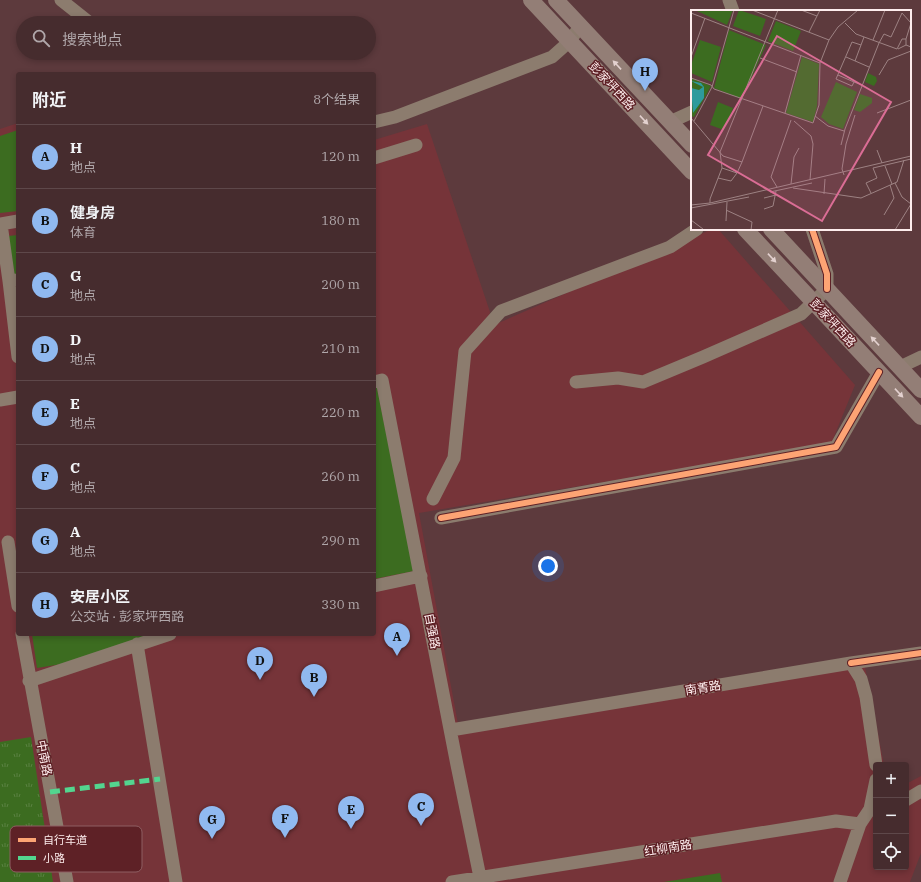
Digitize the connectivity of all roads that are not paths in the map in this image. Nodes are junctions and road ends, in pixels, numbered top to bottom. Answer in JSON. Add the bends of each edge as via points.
{"nodes":[{"id":1,"x":61,"y":0,"type":"edge"},
{"id":2,"x":531,"y":0,"type":"edge"},
{"id":3,"x":556,"y":0,"type":"edge"},
{"id":4,"x":729,"y":0,"type":"edge"},
{"id":5,"x":733,"y":10,"type":"edge"},
{"id":6,"x":81,"y":16,"type":"edge"},
{"id":7,"x":580,"y":26,"type":"junction"},
{"id":8,"x":570,"y":41,"type":"junction"},
{"id":9,"x":691,"y":112,"type":"edge"},
{"id":10,"x":376,"y":122,"type":"edge"},
{"id":11,"x":670,"y":122,"type":"junction"},
{"id":12,"x":416,"y":144,"type":"dead end"},
{"id":13,"x":691,"y":144,"type":"edge"},
{"id":14,"x":376,"y":157,"type":"edge"},
{"id":15,"x":691,"y":171,"type":"edge"},
{"id":16,"x":16,"y":222,"type":"edge"},
{"id":17,"x":1,"y":224,"type":"edge"},
{"id":18,"x":696,"y":230,"type":"edge"},
{"id":19,"x":746,"y":230,"type":"edge"},
{"id":20,"x":772,"y":230,"type":"edge"},
{"id":21,"x":812,"y":230,"type":"edge"},
{"id":22,"x":13,"y":281,"type":"edge"},
{"id":23,"x":828,"y":289,"type":"junction"},
{"id":24,"x":814,"y":302,"type":"junction"},
{"id":25,"x":16,"y":327,"type":"edge"},
{"id":26,"x":921,"y":357,"type":"edge"},
{"id":27,"x":900,"y":367,"type":"junction"},
{"id":28,"x":879,"y":372,"type":"junction"},
{"id":29,"x":378,"y":381,"type":"edge"},
{"id":30,"x":576,"y":382,"type":"dead end"},
{"id":31,"x":921,"y":390,"type":"edge"},
{"id":32,"x":16,"y":398,"type":"edge"},
{"id":33,"x":0,"y":400,"type":"edge"},
{"id":34,"x":921,"y":417,"type":"edge"},
{"id":35,"x":433,"y":499,"type":"dead end"},
{"id":36,"x":441,"y":518,"type":"dead end"},
{"id":37,"x":9,"y":542,"type":"edge"},
{"id":38,"x":421,"y":576,"type":"junction"},
{"id":39,"x":376,"y":586,"type":"edge"},
{"id":40,"x":16,"y":592,"type":"edge"},
{"id":41,"x":22,"y":636,"type":"edge"},
{"id":42,"x":163,"y":636,"type":"edge"},
{"id":43,"x":137,"y":644,"type":"junction"},
{"id":44,"x":921,"y":654,"type":"edge"},
{"id":45,"x":851,"y":663,"type":"junction"},
{"id":46,"x":30,"y":682,"type":"junction"},
{"id":47,"x":451,"y":730,"type":"junction"},
{"id":48,"x":876,"y":762,"type":"edge"},
{"id":49,"x":921,"y":791,"type":"edge"},
{"id":50,"x":909,"y":798,"type":"edge"},
{"id":51,"x":873,"y":808,"type":"edge"},
{"id":52,"x":860,"y":824,"type":"junction"},
{"id":53,"x":57,"y":826,"type":"edge"},
{"id":54,"x":65,"y":872,"type":"edge"},
{"id":55,"x":481,"y":879,"type":"edge"},
{"id":56,"x":67,"y":882,"type":"edge"},
{"id":57,"x":176,"y":882,"type":"edge"},
{"id":58,"x":452,"y":882,"type":"edge"},
{"id":59,"x":840,"y":882,"type":"edge"}],
"edges":[{"from":1,"to":6,"type":"street"},
{"from":2,"to":8,"type":"main road","name":"彭家坪西路"},
{"from":3,"to":7,"type":"main road","name":"彭家坪西路"},
{"from":4,"to":5,"type":"street"},
{"from":7,"to":8,"type":"street"},
{"from":11,"to":7,"type":"main road","name":"彭家坪西路","one_way":true},
{"from":8,"to":10,"type":"street","via":[[552,57],[396,117]]},
{"from":8,"to":15,"type":"main road","name":"彭家坪西路","one_way":true},
{"from":9,"to":11,"type":"street"},
{"from":11,"to":13,"type":"main road","name":"彭家坪西路"},
{"from":12,"to":14,"type":"street"},
{"from":16,"to":17,"type":"street"},
{"from":17,"to":22,"type":"street"},
{"from":18,"to":35,"type":"street","via":[[670,247],[501,311],[465,351],[454,458]]},
{"from":19,"to":24,"type":"main road","name":"彭家坪西路","one_way":true},
{"from":20,"to":23,"type":"main road","name":"彭家坪西路"},
{"from":21,"to":23,"type":"street","via":[[827,274]]},
{"from":22,"to":25,"type":"street"},
{"from":23,"to":24,"type":"street"},
{"from":27,"to":23,"type":"main road","name":"彭家坪西路","one_way":true},
{"from":24,"to":28,"type":"main road","name":"彭家坪西路"},
{"from":24,"to":30,"type":"street","via":[[801,314],[643,382],[618,378]]},
{"from":26,"to":27,"type":"street"},
{"from":27,"to":31,"type":"main road","name":"彭家坪西路"},
{"from":28,"to":34,"type":"main road","name":"彭家坪西路","one_way":true},
{"from":28,"to":36,"type":"street","via":[[836,447]]},
{"from":29,"to":38,"type":"street","name":"自强路"},
{"from":32,"to":33,"type":"street"},
{"from":37,"to":40,"type":"street"},
{"from":38,"to":39,"type":"street"},
{"from":38,"to":47,"type":"street","name":"自强路"},
{"from":41,"to":46,"type":"street","name":"中南路"},
{"from":42,"to":43,"type":"street"},
{"from":43,"to":46,"type":"street"},
{"from":43,"to":57,"type":"street"},
{"from":44,"to":45,"type":"street","name":"南菁路"},
{"from":45,"to":47,"type":"street","name":"南菁路"},
{"from":45,"to":48,"type":"street","via":[[861,679],[866,697]]},
{"from":46,"to":53,"type":"street","name":"中南路"},
{"from":47,"to":55,"type":"street","name":"自强路"},
{"from":49,"to":50,"type":"street"},
{"from":51,"to":52,"type":"street"},
{"from":52,"to":55,"type":"street","name":"红柳南路","via":[[836,821]]},
{"from":52,"to":59,"type":"street"},
{"from":54,"to":56,"type":"street","name":"中南路"},
{"from":55,"to":58,"type":"street","name":"红柳南路"}]}
